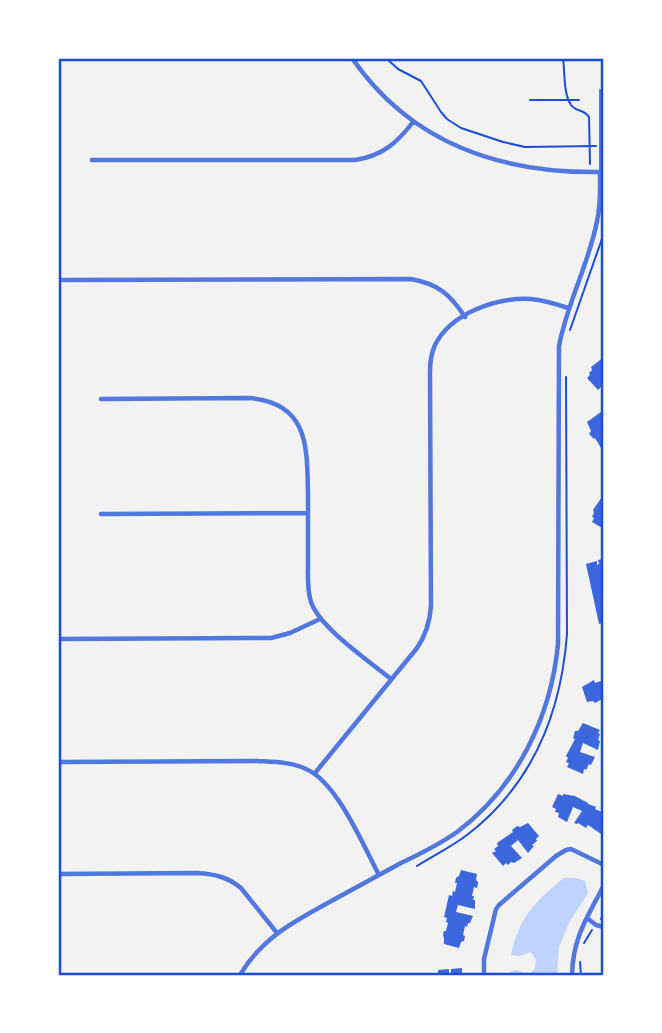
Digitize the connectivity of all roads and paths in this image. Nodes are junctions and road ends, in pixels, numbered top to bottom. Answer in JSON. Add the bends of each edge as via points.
{"nodes":[{"id":1,"x":352,"y":58,"type":"edge"},
{"id":2,"x":386,"y":58,"type":"edge"},
{"id":3,"x":563,"y":58,"type":"edge"},
{"id":4,"x":600,"y":90,"type":"dead end"},
{"id":5,"x":530,"y":100,"type":"dead end"},
{"id":6,"x":569,"y":100,"type":"junction"},
{"id":7,"x":579,"y":100,"type":"dead end"},
{"id":8,"x":413,"y":122,"type":"junction"},
{"id":9,"x":590,"y":146,"type":"junction"},
{"id":10,"x":92,"y":160,"type":"dead end"},
{"id":11,"x":590,"y":165,"type":"dead end"},
{"id":12,"x":602,"y":172,"type":"edge"},
{"id":13,"x":604,"y":233,"type":"edge"},
{"id":14,"x":58,"y":280,"type":"edge"},
{"id":15,"x":568,"y":309,"type":"junction"},
{"id":16,"x":465,"y":317,"type":"junction"},
{"id":17,"x":569,"y":332,"type":"dead end"},
{"id":18,"x":566,"y":376,"type":"dead end"},
{"id":19,"x":101,"y":399,"type":"dead end"},
{"id":20,"x":308,"y":513,"type":"junction"},
{"id":21,"x":102,"y":514,"type":"dead end"},
{"id":22,"x":320,"y":619,"type":"junction"},
{"id":23,"x":58,"y":639,"type":"edge"},
{"id":24,"x":391,"y":679,"type":"junction"},
{"id":25,"x":58,"y":762,"type":"edge"},
{"id":26,"x":315,"y":773,"type":"junction"},
{"id":27,"x":604,"y":865,"type":"edge"},
{"id":28,"x":417,"y":866,"type":"dead end"},
{"id":29,"x":58,"y":874,"type":"edge"},
{"id":30,"x":379,"y":875,"type":"junction"},
{"id":31,"x":604,"y":885,"type":"edge"},
{"id":32,"x":604,"y":911,"type":"edge"},
{"id":33,"x":587,"y":918,"type":"junction"},
{"id":34,"x":600,"y":920,"type":"dead end"},
{"id":35,"x":594,"y":927,"type":"dead end"},
{"id":36,"x":604,"y":927,"type":"edge"},
{"id":37,"x":277,"y":933,"type":"junction"},
{"id":38,"x":583,"y":944,"type":"dead end"},
{"id":39,"x":580,"y":956,"type":"dead end"},
{"id":40,"x":240,"y":975,"type":"edge"},
{"id":41,"x":484,"y":975,"type":"edge"},
{"id":42,"x":572,"y":975,"type":"edge"},
{"id":43,"x":580,"y":975,"type":"edge"}],
"edges":[{"from":1,"to":8,"type":"street","via":[[391,104]]},
{"from":2,"to":9,"type":"path","via":[[421,81],[441,112],[461,128],[525,147]]},
{"from":3,"to":6,"type":"path"},
{"from":4,"to":12,"type":"lane"},
{"from":5,"to":6,"type":"path"},
{"from":6,"to":7,"type":"path"},
{"from":6,"to":9,"type":"path","via":[[572,107],[588,115]]},
{"from":8,"to":10,"type":"street","via":[[388,149],[355,160]]},
{"from":8,"to":12,"type":"street","via":[[447,142],[496,161],[566,172]]},
{"from":9,"to":11,"type":"path"},
{"from":12,"to":15,"type":"street","via":[[595,231]]},
{"from":13,"to":17,"type":"path"},
{"from":14,"to":16,"type":"street","via":[[411,279],[443,291]]},
{"from":15,"to":16,"type":"street","via":[[541,300],[515,299]]},
{"from":15,"to":30,"type":"street","via":[[558,356],[558,644],[546,704],[531,744],[490,803],[458,831]]},
{"from":16,"to":24,"type":"street","via":[[443,333],[431,359],[430,617],[421,642]]},
{"from":18,"to":28,"type":"path","via":[[567,634],[554,711],[528,766],[499,806],[467,835]]},
{"from":19,"to":20,"type":"street","via":[[249,398],[276,405],[288,412],[305,441]]},
{"from":20,"to":21,"type":"street"},
{"from":20,"to":22,"type":"street","via":[[309,594]]},
{"from":22,"to":23,"type":"street","via":[[271,638]]},
{"from":22,"to":24,"type":"street"},
{"from":24,"to":26,"type":"street"},
{"from":25,"to":26,"type":"street","via":[[266,762],[296,765]]},
{"from":26,"to":30,"type":"street","via":[[335,794]]},
{"from":27,"to":41,"type":"street","via":[[566,850],[499,905]]},
{"from":29,"to":37,"type":"street","via":[[218,875],[241,888]]},
{"from":30,"to":37,"type":"street"},
{"from":31,"to":33,"type":"street"},
{"from":32,"to":34,"type":"path"},
{"from":33,"to":36,"type":"street"},
{"from":33,"to":42,"type":"street","via":[[574,947]]},
{"from":35,"to":38,"type":"path"},
{"from":37,"to":40,"type":"street"},
{"from":39,"to":43,"type":"path"}]}
